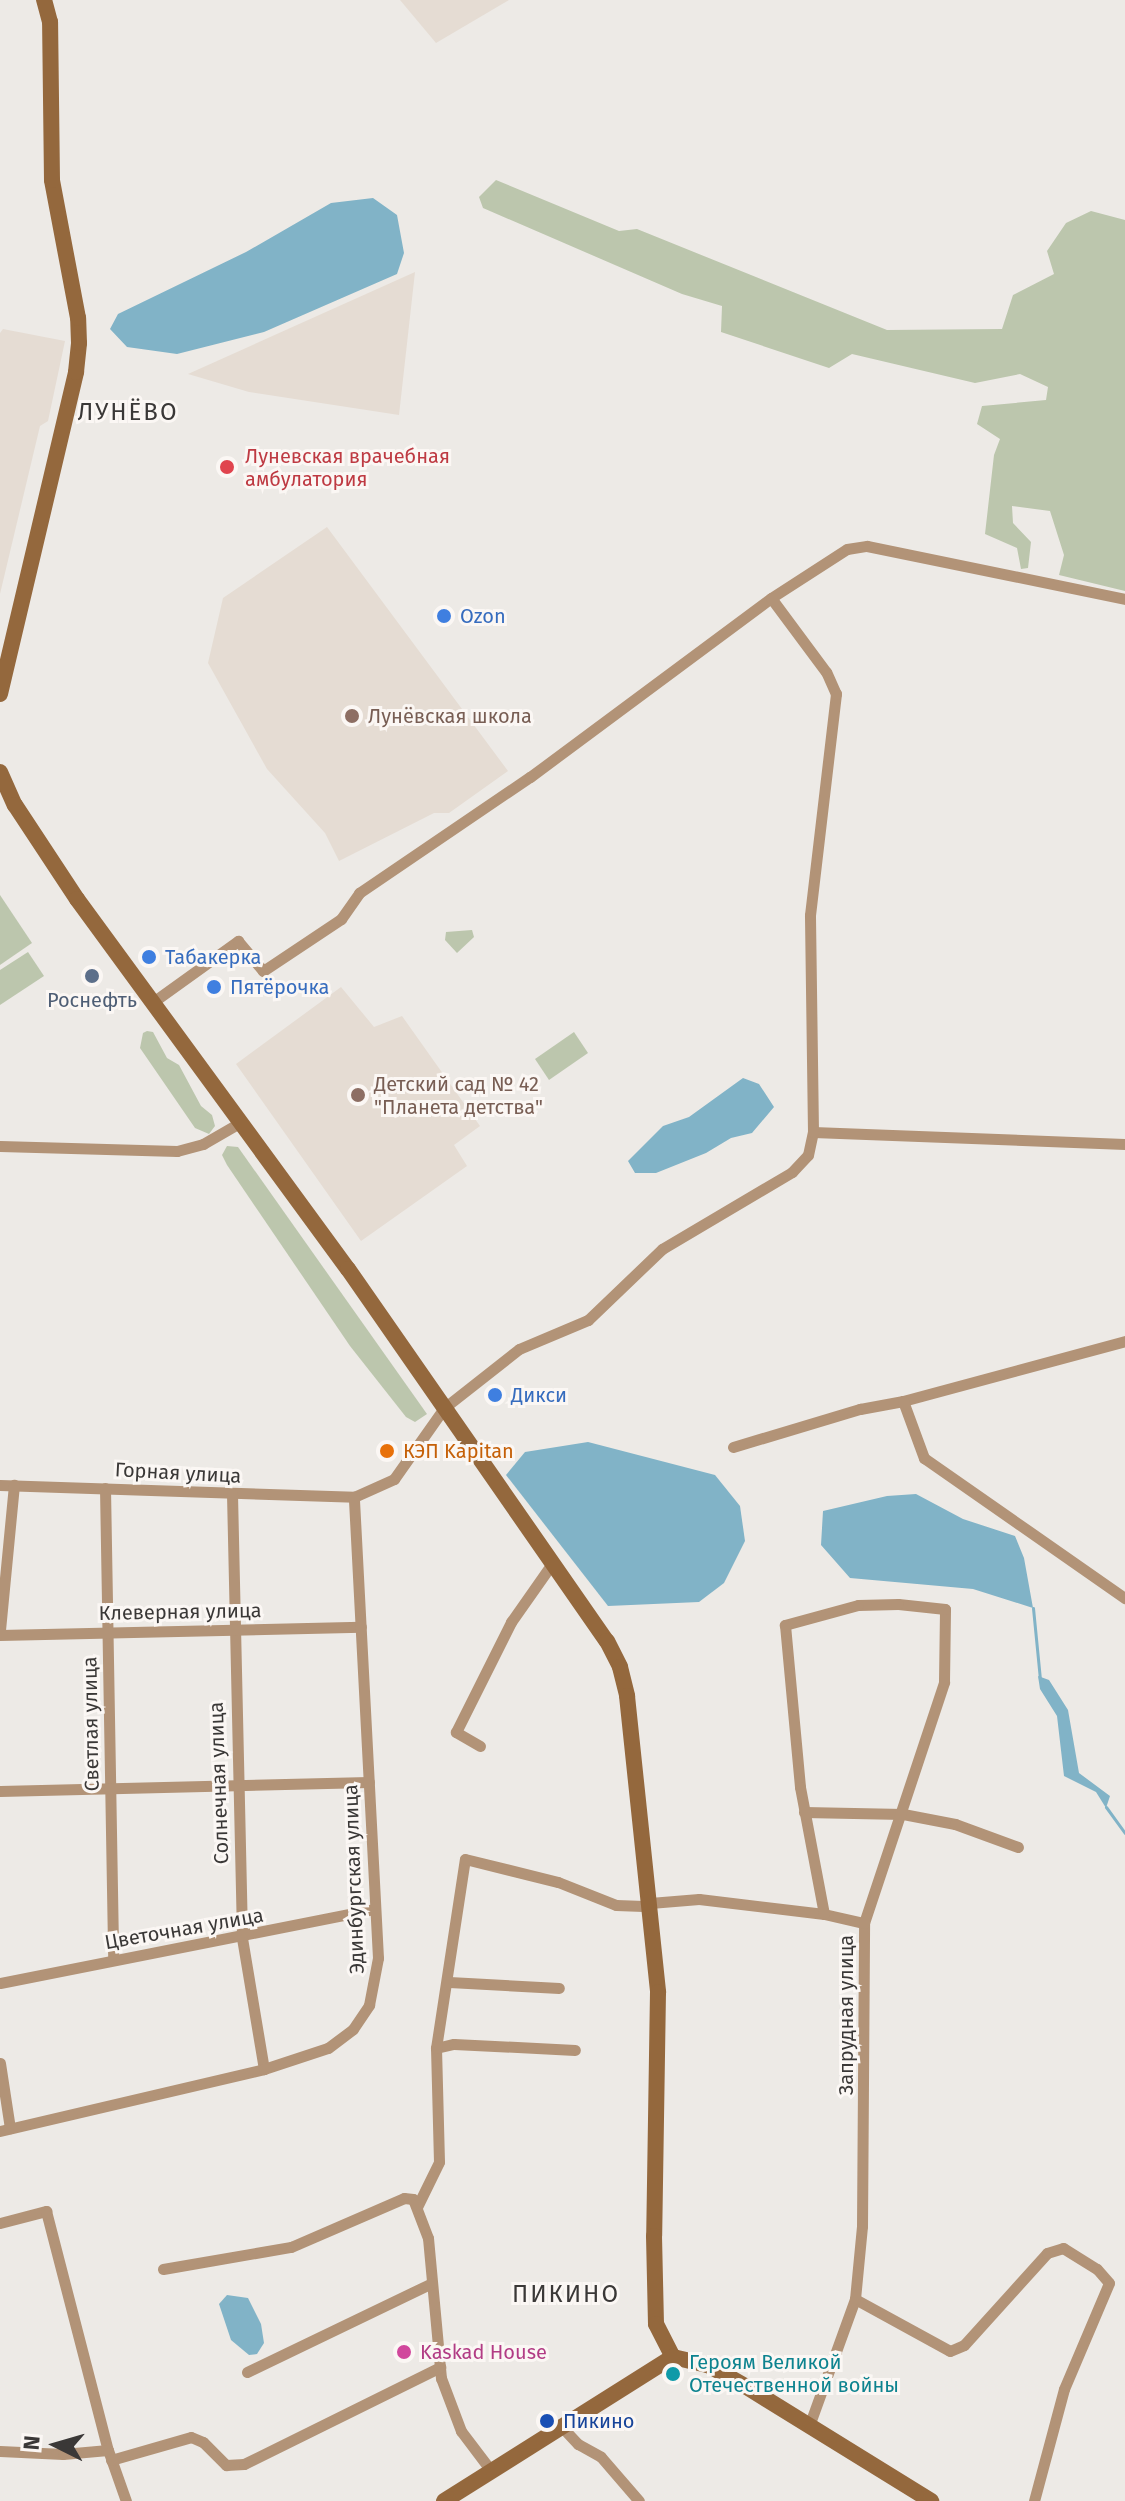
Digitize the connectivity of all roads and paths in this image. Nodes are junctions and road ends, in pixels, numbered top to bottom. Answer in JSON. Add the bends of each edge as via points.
{"nodes":[{"id":1,"x":44,"y":0,"type":"edge"},
{"id":2,"x":771,"y":598,"type":"junction"},
{"id":3,"x":1125,"y":599,"type":"edge"},
{"id":4,"x":0,"y":694,"type":"edge"},
{"id":5,"x":0,"y":772,"type":"edge"},
{"id":6,"x":153,"y":1002,"type":"junction"},
{"id":7,"x":241,"y":1122,"type":"junction"},
{"id":8,"x":813,"y":1132,"type":"junction"},
{"id":9,"x":1125,"y":1144,"type":"edge"},
{"id":10,"x":0,"y":1146,"type":"edge"},
{"id":11,"x":1125,"y":1341,"type":"edge"},
{"id":12,"x":903,"y":1401,"type":"junction"},
{"id":13,"x":444,"y":1408,"type":"junction"},
{"id":14,"x":733,"y":1447,"type":"dead end"},
{"id":15,"x":0,"y":1485,"type":"edge"},
{"id":16,"x":14,"y":1485,"type":"junction"},
{"id":17,"x":105,"y":1488,"type":"junction"},
{"id":18,"x":232,"y":1494,"type":"junction"},
{"id":19,"x":354,"y":1497,"type":"junction"},
{"id":20,"x":551,"y":1565,"type":"junction"},
{"id":21,"x":1125,"y":1598,"type":"edge"},
{"id":22,"x":361,"y":1627,"type":"junction"},
{"id":23,"x":233,"y":1630,"type":"junction"},
{"id":24,"x":107,"y":1631,"type":"junction"},
{"id":25,"x":0,"y":1632,"type":"edge"},
{"id":26,"x":480,"y":1746,"type":"dead end"},
{"id":27,"x":369,"y":1782,"type":"junction"},
{"id":28,"x":237,"y":1786,"type":"junction"},
{"id":29,"x":111,"y":1788,"type":"junction"},
{"id":30,"x":0,"y":1791,"type":"edge"},
{"id":31,"x":804,"y":1812,"type":"junction"},
{"id":32,"x":903,"y":1814,"type":"junction"},
{"id":33,"x":1018,"y":1847,"type":"dead end"},
{"id":34,"x":650,"y":1905,"type":"junction"},
{"id":35,"x":375,"y":1909,"type":"junction"},
{"id":36,"x":824,"y":1914,"type":"junction"},
{"id":37,"x":864,"y":1923,"type":"junction"},
{"id":38,"x":242,"y":1938,"type":"junction"},
{"id":39,"x":113,"y":1960,"type":"junction"},
{"id":40,"x":449,"y":1982,"type":"junction"},
{"id":41,"x":0,"y":1983,"type":"edge"},
{"id":42,"x":559,"y":1988,"type":"dead end"},
{"id":43,"x":436,"y":2048,"type":"junction"},
{"id":44,"x":575,"y":2050,"type":"dead end"},
{"id":45,"x":0,"y":2063,"type":"edge"},
{"id":46,"x":264,"y":2069,"type":"junction"},
{"id":47,"x":5,"y":2130,"type":"edge"},
{"id":48,"x":417,"y":2207,"type":"junction"},
{"id":49,"x":0,"y":2223,"type":"edge"},
{"id":50,"x":163,"y":2269,"type":"dead end"},
{"id":51,"x":432,"y":2283,"type":"junction"},
{"id":52,"x":855,"y":2299,"type":"junction"},
{"id":53,"x":673,"y":2357,"type":"junction"},
{"id":54,"x":440,"y":2367,"type":"junction"},
{"id":55,"x":247,"y":2372,"type":"dead end"},
{"id":56,"x":561,"y":2426,"type":"junction"},
{"id":57,"x":809,"y":2426,"type":"junction"},
{"id":58,"x":0,"y":2451,"type":"edge"},
{"id":59,"x":110,"y":2455,"type":"junction"},
{"id":60,"x":492,"y":2472,"type":"junction"},
{"id":61,"x":126,"y":2501,"type":"edge"},
{"id":62,"x":444,"y":2501,"type":"edge"},
{"id":63,"x":639,"y":2501,"type":"edge"},
{"id":64,"x":931,"y":2501,"type":"edge"},
{"id":65,"x":1034,"y":2501,"type":"edge"}],
"edges":[{"from":1,"to":4,"type":"street","via":[[50,22],[52,180],[79,343]]},
{"from":2,"to":3,"type":"street","via":[[847,549],[867,546]]},
{"from":2,"to":6,"type":"street","via":[[530,777],[359,893],[341,919],[311,940],[263,971],[238,941]]},
{"from":2,"to":8,"type":"street","via":[[826,672],[836,694],[810,915]]},
{"from":5,"to":6,"type":"street","via":[[15,805],[77,899]]},
{"from":6,"to":7,"type":"street"},
{"from":7,"to":10,"type":"street","via":[[203,1144],[177,1151]]},
{"from":7,"to":13,"type":"street"},
{"from":8,"to":9,"type":"street"},
{"from":8,"to":13,"type":"street","via":[[808,1155],[792,1172],[662,1249],[588,1320],[519,1349]]},
{"from":11,"to":12,"type":"street"},
{"from":12,"to":14,"type":"street"},
{"from":12,"to":21,"type":"street","via":[[924,1458]]},
{"from":13,"to":19,"type":"street","via":[[394,1479]]},
{"from":13,"to":20,"type":"street"},
{"from":15,"to":16,"type":"street","name":"Горная улица"},
{"from":16,"to":17,"type":"street","name":"Горная улица"},
{"from":16,"to":25,"type":"street"},
{"from":17,"to":18,"type":"street","name":"Горная улица"},
{"from":17,"to":24,"type":"street","name":"Светлая улица"},
{"from":18,"to":19,"type":"street","name":"Горная улица"},
{"from":18,"to":23,"type":"street","name":"Солнечная улица"},
{"from":19,"to":22,"type":"street","name":"Эдинбургская улица"},
{"from":20,"to":26,"type":"street","via":[[511,1622],[456,1732]]},
{"from":20,"to":34,"type":"street","via":[[620,1667]]},
{"from":22,"to":23,"type":"street","name":"Клеверная улица"},
{"from":22,"to":27,"type":"street","name":"Эдинбургская улица"},
{"from":23,"to":24,"type":"street","name":"Клеверная улица"},
{"from":23,"to":28,"type":"street","name":"Солнечная улица"},
{"from":24,"to":25,"type":"street","name":"Клеверная улица"},
{"from":24,"to":29,"type":"street","name":"Светлая улица"},
{"from":27,"to":28,"type":"street"},
{"from":27,"to":35,"type":"street","name":"Эдинбургская улица"},
{"from":28,"to":29,"type":"street"},
{"from":28,"to":38,"type":"street","name":"Солнечная улица"},
{"from":29,"to":30,"type":"street"},
{"from":29,"to":39,"type":"street","name":"Светлая улица"},
{"from":31,"to":32,"type":"street"},
{"from":31,"to":32,"type":"street","name":"Запрудная улица","via":[[785,1625],[858,1605],[898,1604],[945,1609],[944,1682]]},
{"from":31,"to":36,"type":"street"},
{"from":32,"to":33,"type":"street","via":[[955,1824]]},
{"from":32,"to":37,"type":"street","name":"Запрудная улица"},
{"from":34,"to":36,"type":"street","via":[[699,1899]]},
{"from":34,"to":40,"type":"street","via":[[616,1905],[558,1882],[465,1859]]},
{"from":34,"to":53,"type":"street","via":[[658,1992],[656,2324]]},
{"from":35,"to":38,"type":"street","name":"Цветочная улица"},
{"from":35,"to":46,"type":"street","name":"Эдинбургская улица","via":[[376,1984],[353,2029],[328,2048]]},
{"from":36,"to":37,"type":"street"},
{"from":37,"to":52,"type":"street","name":"Запрудная улица","via":[[862,2226]]},
{"from":38,"to":39,"type":"street","name":"Цветочная улица"},
{"from":38,"to":46,"type":"street","name":"Солнечная улица"},
{"from":39,"to":41,"type":"street","name":"Цветочная улица"},
{"from":40,"to":42,"type":"street"},
{"from":40,"to":43,"type":"street"},
{"from":43,"to":44,"type":"street","via":[[454,2044]]},
{"from":43,"to":48,"type":"street","via":[[439,2162]]},
{"from":45,"to":47,"type":"street"},
{"from":46,"to":47,"type":"street","name":"Эдинбургская улица"},
{"from":48,"to":50,"type":"street","via":[[413,2199],[404,2198],[291,2247]]},
{"from":48,"to":51,"type":"street","via":[[428,2238]]},
{"from":49,"to":59,"type":"street","via":[[46,2211]]},
{"from":51,"to":54,"type":"street"},
{"from":51,"to":55,"type":"street"},
{"from":52,"to":57,"type":"street","name":"Запрудная улица"},
{"from":52,"to":65,"type":"street","via":[[950,2351],[964,2345],[1055,2249],[1074,2253],[1103,2276],[1109,2283],[1064,2389]]},
{"from":53,"to":56,"type":"street"},
{"from":53,"to":57,"type":"street","via":[[708,2365]]},
{"from":54,"to":59,"type":"street","via":[[244,2464],[226,2465],[191,2437]]},
{"from":54,"to":60,"type":"street","via":[[461,2431]]},
{"from":56,"to":60,"type":"street"},
{"from":56,"to":63,"type":"street","via":[[601,2457]]},
{"from":57,"to":64,"type":"street"},
{"from":58,"to":59,"type":"street"},
{"from":59,"to":61,"type":"street"},
{"from":60,"to":62,"type":"street"}]}
